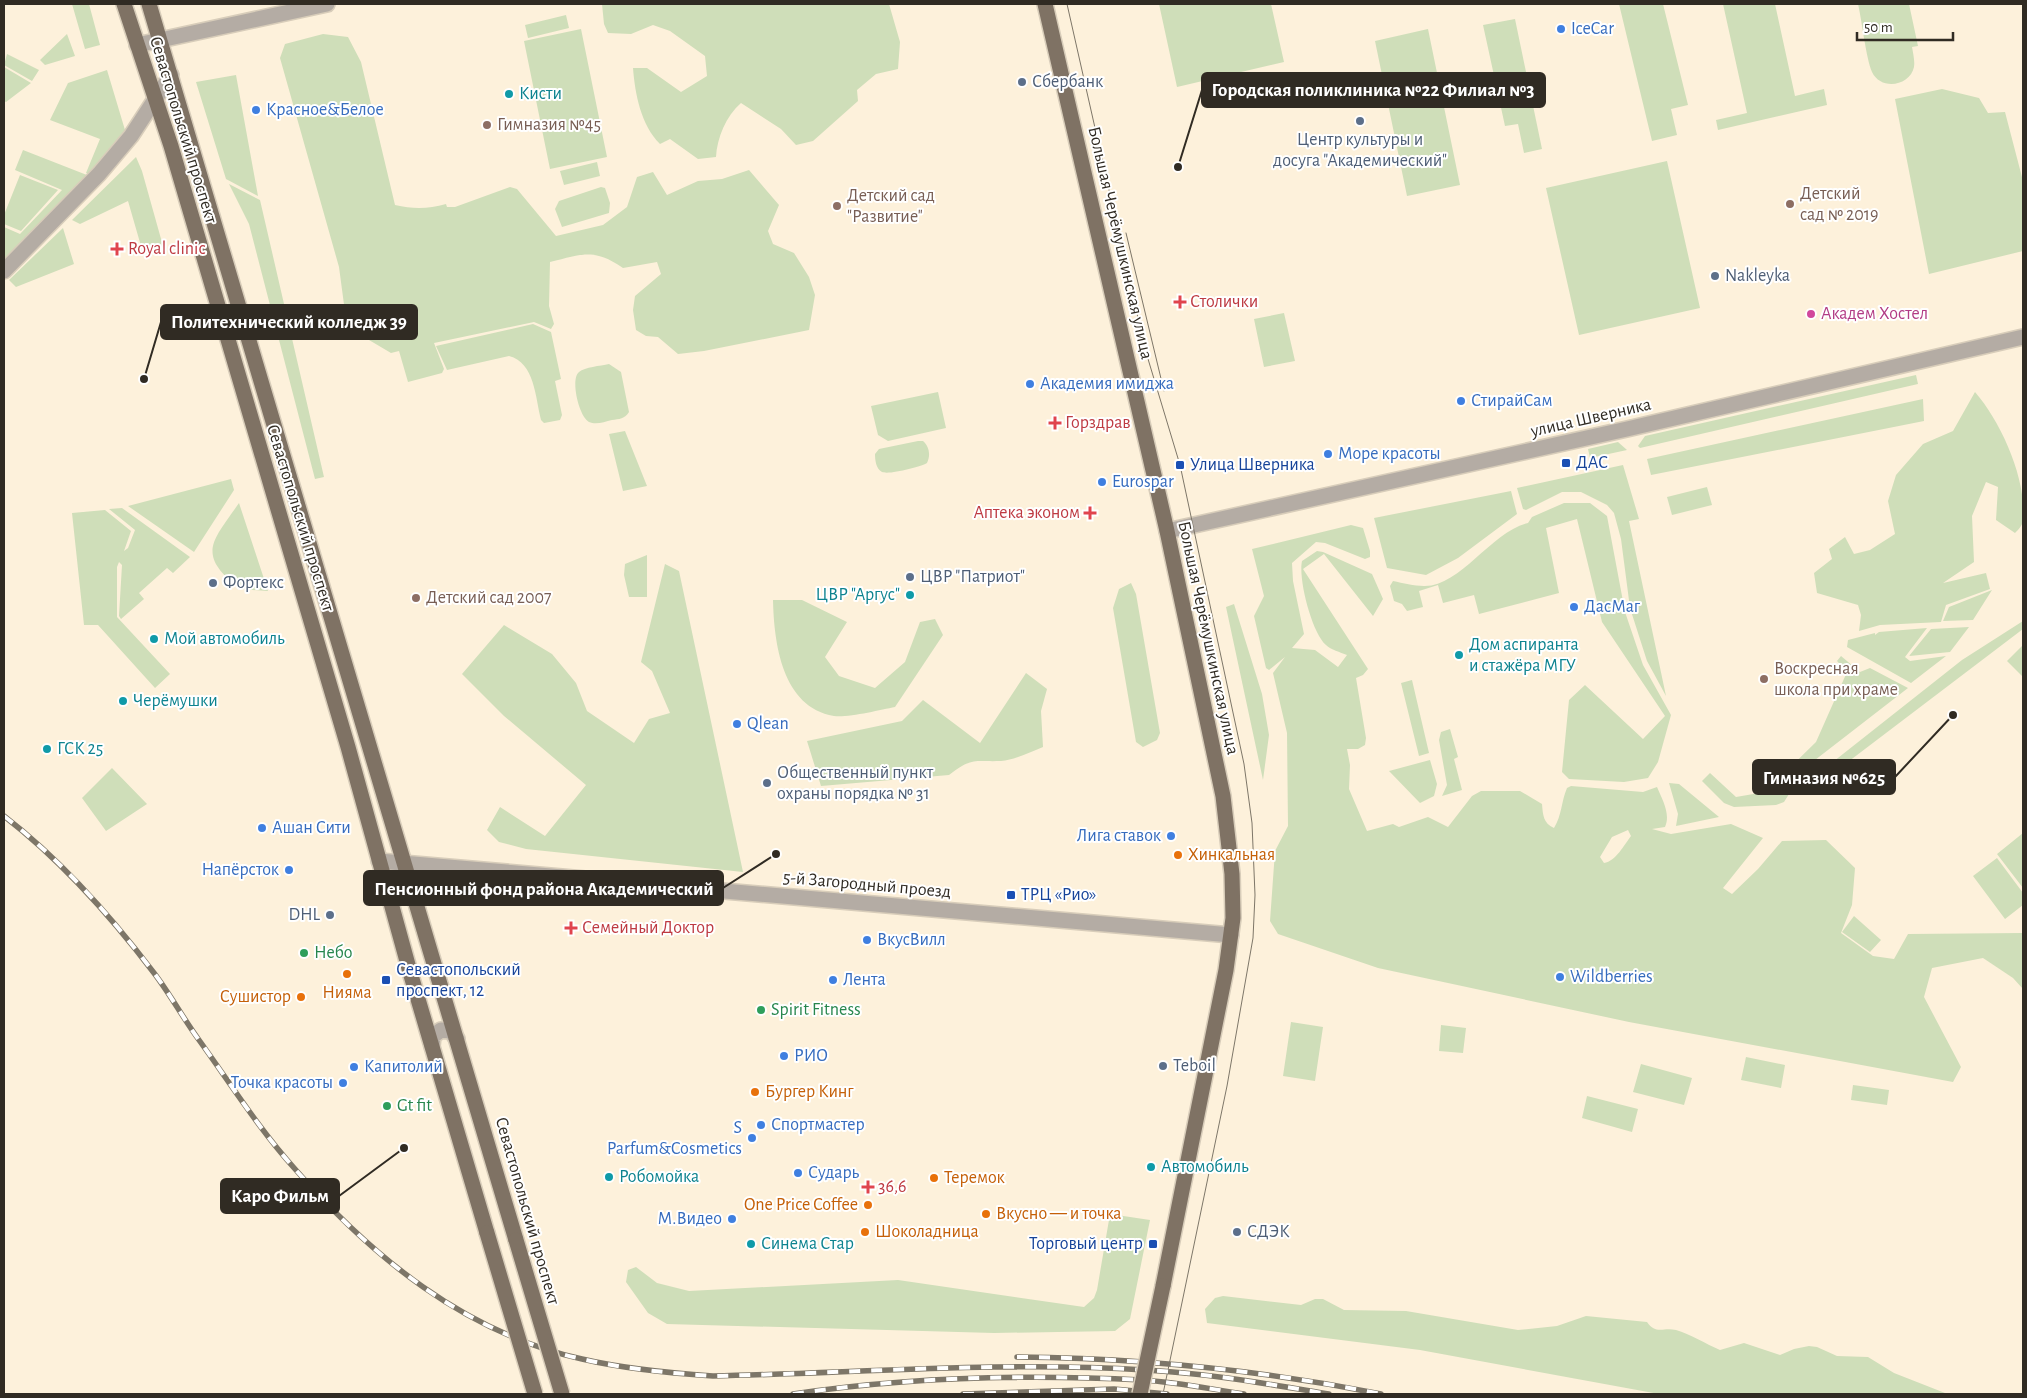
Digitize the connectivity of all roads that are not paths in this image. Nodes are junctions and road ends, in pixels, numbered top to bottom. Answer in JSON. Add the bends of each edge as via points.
{"nodes":[{"id":1,"x":124,"y":4,"type":"edge"},
{"id":2,"x":149,"y":4,"type":"edge"},
{"id":3,"x":327,"y":4,"type":"edge"},
{"id":4,"x":1045,"y":4,"type":"edge"},
{"id":5,"x":160,"y":40,"type":"junction"},
{"id":6,"x":137,"y":45,"type":"junction"},
{"id":7,"x":172,"y":75,"type":"junction"},
{"id":8,"x":156,"y":99,"type":"junction"},
{"id":9,"x":4,"y":271,"type":"edge"},
{"id":10,"x":2023,"y":337,"type":"edge"},
{"id":11,"x":1167,"y":531,"type":"junction"},
{"id":12,"x":379,"y":861,"type":"junction"},
{"id":13,"x":405,"y":862,"type":"junction"},
{"id":14,"x":1231,"y":935,"type":"junction"},
{"id":15,"x":458,"y":1038,"type":"junction"},
{"id":16,"x":432,"y":1046,"type":"junction"},
{"id":17,"x":535,"y":1394,"type":"edge"},
{"id":18,"x":562,"y":1394,"type":"edge"},
{"id":19,"x":1140,"y":1394,"type":"edge"}],
"edges":[{"from":1,"to":6,"type":"main road","name":"Севастопольский проспект"},
{"from":2,"to":5,"type":"main road","name":"Севастопольский проспект"},
{"from":3,"to":5,"type":"street"},
{"from":4,"to":11,"type":"main road","name":"Большая Черёмушкинская улица"},
{"from":5,"to":6,"type":"street"},
{"from":5,"to":7,"type":"main road","name":"Севастопольский проспект"},
{"from":6,"to":8,"type":"main road","name":"Севастопольский проспект"},
{"from":7,"to":8,"type":"street"},
{"from":7,"to":13,"type":"main road","name":"Севастопольский проспект"},
{"from":8,"to":9,"type":"street","via":[[99,174]]},
{"from":8,"to":12,"type":"main road","name":"Севастопольский проспект"},
{"from":10,"to":11,"type":"street","name":"улица Шверника"},
{"from":11,"to":14,"type":"main road","name":"Большая Черёмушкинская улица","via":[[1223,796],[1232,874]]},
{"from":12,"to":13,"type":"street","name":"5-й Загородный проезд"},
{"from":12,"to":16,"type":"main road","name":"Севастопольский проспект"},
{"from":13,"to":14,"type":"street","name":"5-й Загородный проезд"},
{"from":13,"to":15,"type":"main road","name":"Севастопольский проспект"},
{"from":14,"to":19,"type":"main road","name":"Большая Черёмушкинская улица","bridge":true},
{"from":15,"to":16,"type":"street","via":[[451,1031],[441,1030],[433,1036]]},
{"from":15,"to":18,"type":"main road","name":"Севастопольский проспект","bridge":true},
{"from":16,"to":17,"type":"main road","name":"Севастопольский проспект","bridge":true}]}
